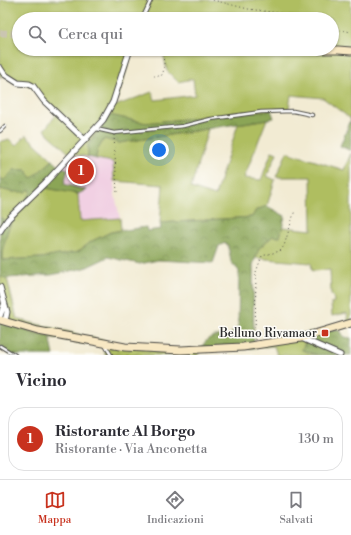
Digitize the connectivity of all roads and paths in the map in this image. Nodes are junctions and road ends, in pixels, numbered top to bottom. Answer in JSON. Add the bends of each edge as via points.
{"nodes":[{"id":1,"x":151,"y":0,"type":"edge"},
{"id":2,"x":212,"y":0,"type":"edge"},
{"id":3,"x":145,"y":12,"type":"edge"},
{"id":4,"x":271,"y":12,"type":"edge"},
{"id":5,"x":339,"y":29,"type":"edge"},
{"id":6,"x":351,"y":32,"type":"edge"},
{"id":7,"x":339,"y":50,"type":"edge"},
{"id":8,"x":351,"y":51,"type":"edge"},
{"id":9,"x":128,"y":56,"type":"edge"},
{"id":10,"x":163,"y":56,"type":"edge"},
{"id":11,"x":0,"y":68,"type":"edge"},
{"id":12,"x":154,"y":76,"type":"dead end"},
{"id":13,"x":312,"y":115,"type":"dead end"},
{"id":14,"x":5,"y":126,"type":"dead end"},
{"id":15,"x":95,"y":129,"type":"junction"},
{"id":16,"x":0,"y":131,"type":"edge"},
{"id":17,"x":114,"y":133,"type":"junction"},
{"id":18,"x":85,"y":140,"type":"junction"},
{"id":19,"x":117,"y":193,"type":"dead end"},
{"id":20,"x":295,"y":210,"type":"dead end"},
{"id":21,"x":0,"y":231,"type":"edge"},
{"id":22,"x":0,"y":287,"type":"edge"},
{"id":23,"x":1,"y":319,"type":"edge"},
{"id":24,"x":351,"y":323,"type":"edge"},
{"id":25,"x":302,"y":338,"type":"junction"},
{"id":26,"x":104,"y":343,"type":"junction"},
{"id":27,"x":255,"y":345,"type":"junction"},
{"id":28,"x":0,"y":346,"type":"edge"},
{"id":29,"x":15,"y":355,"type":"edge"},
{"id":30,"x":111,"y":355,"type":"edge"},
{"id":31,"x":340,"y":355,"type":"edge"}],
"edges":[{"from":1,"to":3,"type":"lane"},
{"from":2,"to":4,"type":"path"},
{"from":5,"to":6,"type":"path"},
{"from":7,"to":8,"type":"street"},
{"from":9,"to":15,"type":"street","via":[[113,102]]},
{"from":10,"to":12,"type":"path","via":[[164,72],[161,76]]},
{"from":11,"to":18,"type":"street","via":[[4,74],[18,83],[33,86],[44,101]]},
{"from":13,"to":17,"type":"lane","via":[[261,112],[183,126]]},
{"from":14,"to":16,"type":"lane"},
{"from":15,"to":17,"type":"lane"},
{"from":15,"to":18,"type":"street"},
{"from":17,"to":19,"type":"path"},
{"from":18,"to":21,"type":"street","via":[[8,219]]},
{"from":20,"to":27,"type":"path","via":[[284,246],[280,251],[262,256],[256,272]]},
{"from":22,"to":23,"type":"street","via":[[7,315]]},
{"from":23,"to":26,"type":"street","via":[[38,331]]},
{"from":24,"to":25,"type":"street"},
{"from":25,"to":27,"type":"street"},
{"from":25,"to":31,"type":"street"},
{"from":26,"to":27,"type":"street","via":[[125,347],[181,350]]},
{"from":26,"to":30,"type":"lane"},
{"from":28,"to":29,"type":"lane"}]}
